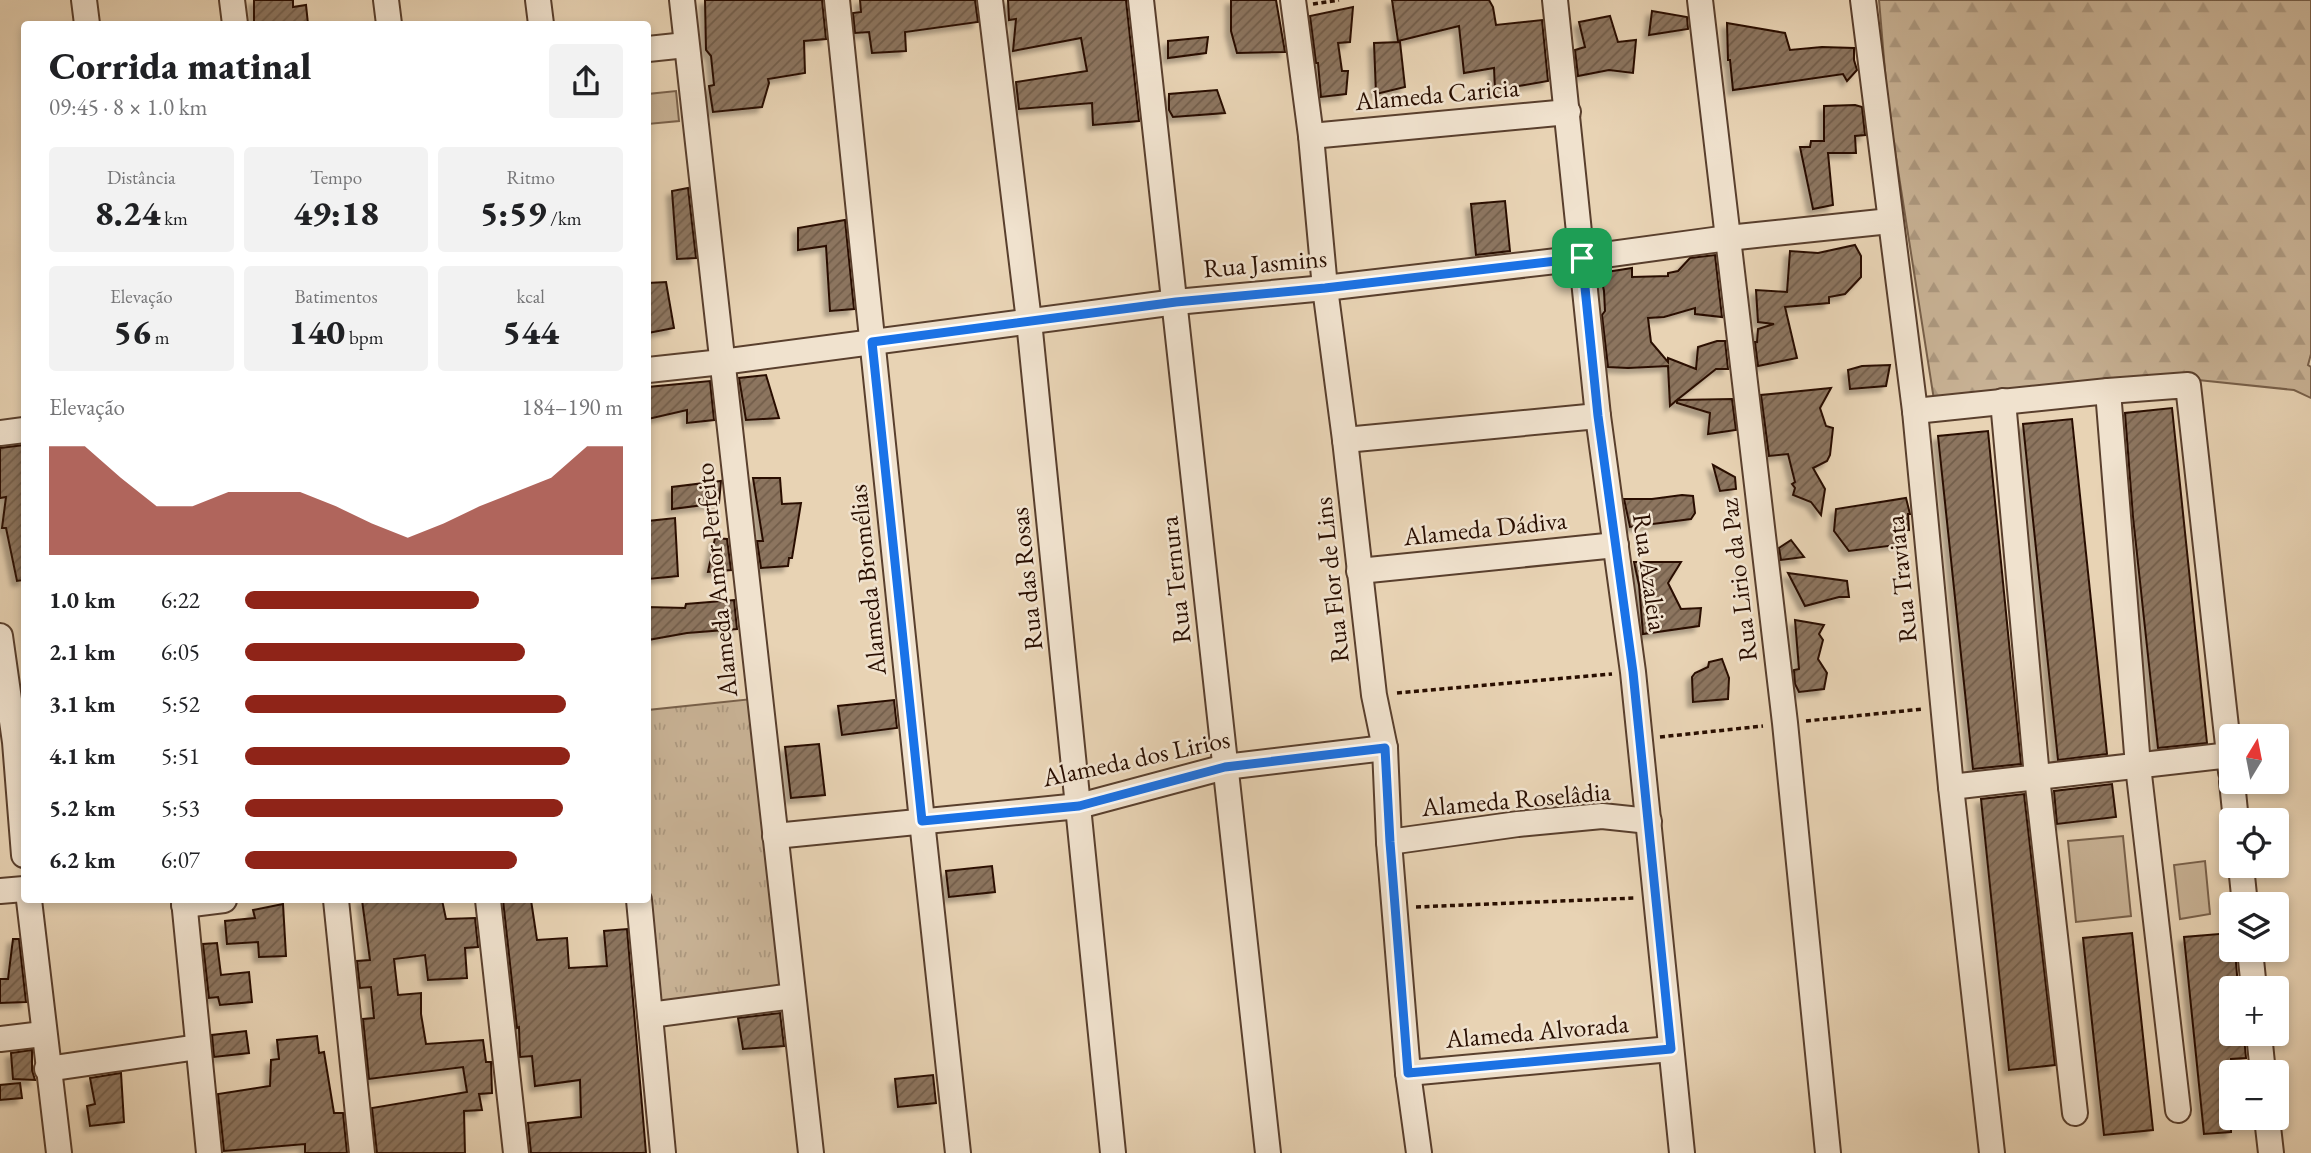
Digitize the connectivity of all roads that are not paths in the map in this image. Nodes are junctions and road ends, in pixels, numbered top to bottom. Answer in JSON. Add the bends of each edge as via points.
{"nodes":[{"id":1,"x":84,"y":0,"type":"edge"},
{"id":2,"x":232,"y":0,"type":"edge"},
{"id":3,"x":386,"y":0,"type":"edge"},
{"id":4,"x":538,"y":0,"type":"edge"},
{"id":5,"x":682,"y":0,"type":"edge"},
{"id":6,"x":837,"y":0,"type":"edge"},
{"id":7,"x":990,"y":0,"type":"edge"},
{"id":8,"x":1141,"y":0,"type":"edge"},
{"id":9,"x":1293,"y":0,"type":"edge"},
{"id":10,"x":1555,"y":0,"type":"edge"},
{"id":11,"x":1700,"y":0,"type":"edge"},
{"id":12,"x":1863,"y":0,"type":"edge"},
{"id":13,"x":87,"y":21,"type":"edge"},
{"id":14,"x":234,"y":21,"type":"edge"},
{"id":15,"x":389,"y":21,"type":"edge"},
{"id":16,"x":541,"y":21,"type":"edge"},
{"id":17,"x":686,"y":45,"type":"junction"},
{"id":18,"x":651,"y":49,"type":"edge"},
{"id":19,"x":1567,"y":112,"type":"junction"},
{"id":20,"x":1311,"y":136,"type":"junction"},
{"id":21,"x":1890,"y":221,"type":"junction"},
{"id":22,"x":1728,"y":238,"type":"junction"},
{"id":23,"x":1582,"y":258,"type":"junction"},
{"id":24,"x":1325,"y":288,"type":"junction"},
{"id":25,"x":1176,"y":302,"type":"junction"},
{"id":26,"x":1029,"y":321,"type":"junction"},
{"id":27,"x":872,"y":342,"type":"junction"},
{"id":28,"x":722,"y":362,"type":"junction"},
{"id":29,"x":651,"y":370,"type":"edge"},
{"id":30,"x":2108,"y":391,"type":"junction"},
{"id":31,"x":2003,"y":401,"type":"junction"},
{"id":32,"x":1915,"y":411,"type":"junction"},
{"id":33,"x":1598,"y":416,"type":"junction"},
{"id":34,"x":21,"y":430,"type":"edge"},
{"id":35,"x":0,"y":433,"type":"edge"},
{"id":36,"x":1345,"y":440,"type":"junction"},
{"id":37,"x":1616,"y":545,"type":"junction"},
{"id":38,"x":1359,"y":571,"type":"junction"},
{"id":39,"x":0,"y":636,"type":"edge"},
{"id":40,"x":2226,"y":724,"type":"edge"},
{"id":41,"x":1385,"y":748,"type":"junction"},
{"id":42,"x":14,"y":751,"type":"edge"},
{"id":43,"x":2219,"y":763,"type":"edge"},
{"id":44,"x":2138,"y":766,"type":"junction"},
{"id":45,"x":1225,"y":767,"type":"junction"},
{"id":46,"x":2036,"y":776,"type":"junction"},
{"id":47,"x":1951,"y":787,"type":"junction"},
{"id":48,"x":1079,"y":806,"type":"junction"},
{"id":49,"x":922,"y":821,"type":"junction"},
{"id":50,"x":1648,"y":821,"type":"junction"},
{"id":51,"x":21,"y":824,"type":"edge"},
{"id":52,"x":775,"y":836,"type":"junction"},
{"id":53,"x":1390,"y":842,"type":"junction"},
{"id":54,"x":21,"y":889,"type":"edge"},
{"id":55,"x":0,"y":891,"type":"edge"},
{"id":56,"x":29,"y":903,"type":"edge"},
{"id":57,"x":184,"y":903,"type":"edge"},
{"id":58,"x":336,"y":903,"type":"edge"},
{"id":59,"x":488,"y":903,"type":"edge"},
{"id":60,"x":639,"y":903,"type":"edge"},
{"id":61,"x":793,"y":996,"type":"junction"},
{"id":62,"x":650,"y":1015,"type":"junction"},
{"id":63,"x":43,"y":1034,"type":"junction"},
{"id":64,"x":0,"y":1039,"type":"edge"},
{"id":65,"x":198,"y":1047,"type":"junction"},
{"id":66,"x":1671,"y":1049,"type":"junction"},
{"id":67,"x":47,"y":1069,"type":"junction"},
{"id":68,"x":1408,"y":1073,"type":"junction"},
{"id":69,"x":2178,"y":1110,"type":"dead end"},
{"id":70,"x":2075,"y":1113,"type":"dead end"},
{"id":71,"x":2268,"y":1130,"type":"edge"},
{"id":72,"x":59,"y":1153,"type":"edge"},
{"id":73,"x":209,"y":1153,"type":"edge"},
{"id":74,"x":362,"y":1153,"type":"edge"},
{"id":75,"x":516,"y":1153,"type":"edge"},
{"id":76,"x":663,"y":1153,"type":"edge"},
{"id":77,"x":811,"y":1153,"type":"edge"},
{"id":78,"x":958,"y":1153,"type":"edge"},
{"id":79,"x":1114,"y":1153,"type":"edge"},
{"id":80,"x":1268,"y":1153,"type":"edge"},
{"id":81,"x":1419,"y":1153,"type":"edge"},
{"id":82,"x":1682,"y":1153,"type":"edge"},
{"id":83,"x":1828,"y":1153,"type":"edge"},
{"id":84,"x":1992,"y":1153,"type":"edge"},
{"id":85,"x":2271,"y":1153,"type":"edge"}],
"edges":[{"from":1,"to":13,"type":"street"},
{"from":2,"to":14,"type":"street"},
{"from":3,"to":15,"type":"street"},
{"from":4,"to":16,"type":"street"},
{"from":5,"to":17,"type":"street","name":"Alameda Amor Perfeito"},
{"from":6,"to":27,"type":"street","name":"Alameda Bromélias"},
{"from":7,"to":26,"type":"street","name":"Rua das Rosas"},
{"from":8,"to":25,"type":"street","name":"Rua Ternura"},
{"from":9,"to":20,"type":"street","name":"Rua Flor de Lins"},
{"from":10,"to":19,"type":"street","name":"Rua Azaleia"},
{"from":11,"to":22,"type":"street","name":"Rua Lirio da Paz"},
{"from":12,"to":21,"type":"street","name":"Rua Traviata"},
{"from":17,"to":18,"type":"street"},
{"from":17,"to":28,"type":"street","name":"Alameda Amor Perfeito"},
{"from":19,"to":20,"type":"street","name":"Alameda Caricia"},
{"from":19,"to":23,"type":"street","name":"Rua Azaleia"},
{"from":20,"to":24,"type":"street","name":"Rua Flor de Lins"},
{"from":21,"to":22,"type":"street","name":"Rua Jasmins"},
{"from":21,"to":32,"type":"street","name":"Rua Traviata"},
{"from":22,"to":23,"type":"street","name":"Rua Jasmins"},
{"from":22,"to":83,"type":"street","name":"Rua Lirio da Paz","via":[[1785,723]]},
{"from":23,"to":24,"type":"street","name":"Rua Jasmins"},
{"from":23,"to":33,"type":"street","name":"Rua Azaleia"},
{"from":24,"to":25,"type":"street","name":"Rua Jasmins"},
{"from":24,"to":36,"type":"street","name":"Rua Flor de Lins"},
{"from":25,"to":26,"type":"street","name":"Rua Jasmins"},
{"from":25,"to":45,"type":"street","name":"Rua Ternura"},
{"from":26,"to":27,"type":"street","name":"Rua Jasmins"},
{"from":26,"to":48,"type":"street","name":"Rua das Rosas"},
{"from":27,"to":28,"type":"street","name":"Rua Jasmins"},
{"from":27,"to":49,"type":"street","name":"Alameda Bromélias"},
{"from":28,"to":29,"type":"street","name":"Rua Jasmins"},
{"from":28,"to":52,"type":"street","name":"Alameda Amor Perfeito"},
{"from":30,"to":31,"type":"street"},
{"from":30,"to":40,"type":"street","via":[[2188,385]]},
{"from":30,"to":44,"type":"street"},
{"from":31,"to":32,"type":"street"},
{"from":31,"to":46,"type":"street"},
{"from":32,"to":47,"type":"street","name":"Rua Traviata"},
{"from":33,"to":36,"type":"street"},
{"from":33,"to":37,"type":"street","name":"Rua Azaleia"},
{"from":34,"to":35,"type":"street"},
{"from":36,"to":38,"type":"street","name":"Rua Flor de Lins"},
{"from":37,"to":38,"type":"street","name":"Alameda Dádiva"},
{"from":37,"to":50,"type":"street","name":"Rua Azaleia"},
{"from":38,"to":41,"type":"street","name":"Rua Flor de Lins"},
{"from":39,"to":42,"type":"street"},
{"from":41,"to":45,"type":"street","name":"Alameda dos Lirios"},
{"from":41,"to":53,"type":"street","name":"Rua Flor de Lins"},
{"from":42,"to":51,"type":"street"},
{"from":43,"to":44,"type":"street"},
{"from":44,"to":46,"type":"street"},
{"from":44,"to":69,"type":"street"},
{"from":45,"to":48,"type":"street","name":"Alameda dos Lirios"},
{"from":45,"to":80,"type":"street","name":"Rua Ternura"},
{"from":46,"to":47,"type":"street"},
{"from":46,"to":70,"type":"street"},
{"from":47,"to":84,"type":"street","name":"Rua Traviata"},
{"from":48,"to":49,"type":"street","name":"Alameda dos Lirios"},
{"from":48,"to":79,"type":"street","name":"Rua das Rosas"},
{"from":49,"to":52,"type":"street","name":"Alameda dos Lirios"},
{"from":49,"to":78,"type":"street","name":"Alameda Bromélias"},
{"from":50,"to":53,"type":"street","name":"Alameda Roselâdia","via":[[1602,816]]},
{"from":50,"to":66,"type":"street","name":"Rua Azaleia"},
{"from":52,"to":61,"type":"street","name":"Alameda Amor Perfeito"},
{"from":53,"to":68,"type":"street","name":"Rua Flor de Lins"},
{"from":54,"to":55,"type":"street"},
{"from":56,"to":63,"type":"street"},
{"from":57,"to":65,"type":"street"},
{"from":58,"to":74,"type":"street"},
{"from":59,"to":75,"type":"street"},
{"from":60,"to":62,"type":"street"},
{"from":61,"to":62,"type":"street"},
{"from":61,"to":77,"type":"street","name":"Alameda Amor Perfeito"},
{"from":62,"to":76,"type":"street"},
{"from":63,"to":64,"type":"street"},
{"from":63,"to":67,"type":"street"},
{"from":65,"to":67,"type":"street"},
{"from":65,"to":73,"type":"street"},
{"from":66,"to":68,"type":"street","name":"Alameda Alvorada"},
{"from":66,"to":82,"type":"street","name":"Rua Azaleia"},
{"from":67,"to":72,"type":"street"},
{"from":68,"to":81,"type":"street","name":"Rua Flor de Lins"},
{"from":71,"to":85,"type":"street"}]}
